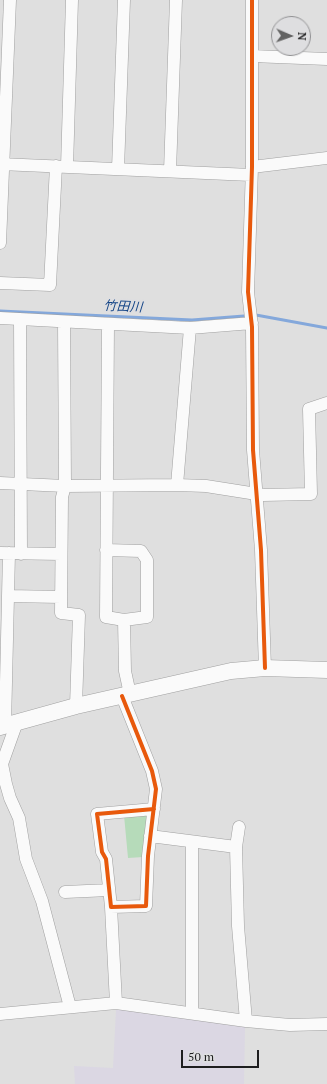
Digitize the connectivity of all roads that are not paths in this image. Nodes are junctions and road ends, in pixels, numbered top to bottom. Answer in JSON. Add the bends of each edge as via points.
{"nodes":[{"id":1,"x":10,"y":0,"type":"edge"},
{"id":2,"x":72,"y":0,"type":"edge"},
{"id":3,"x":124,"y":0,"type":"edge"},
{"id":4,"x":176,"y":0,"type":"edge"},
{"id":5,"x":252,"y":0,"type":"edge"},
{"id":6,"x":252,"y":56,"type":"junction"},
{"id":7,"x":327,"y":59,"type":"edge"},
{"id":8,"x":327,"y":158,"type":"edge"},
{"id":9,"x":2,"y":164,"type":"edge"},
{"id":10,"x":61,"y":167,"type":"junction"},
{"id":11,"x":118,"y":169,"type":"junction"},
{"id":12,"x":170,"y":171,"type":"junction"},
{"id":13,"x":251,"y":171,"type":"junction"},
{"id":14,"x":0,"y":243,"type":"edge"},
{"id":15,"x":0,"y":283,"type":"edge"},
{"id":16,"x":0,"y":318,"type":"edge"},
{"id":17,"x":20,"y":319,"type":"junction"},
{"id":18,"x":64,"y":322,"type":"junction"},
{"id":19,"x":252,"y":322,"type":"junction"},
{"id":20,"x":108,"y":324,"type":"junction"},
{"id":21,"x":190,"y":328,"type":"junction"},
{"id":22,"x":327,"y":403,"type":"edge"},
{"id":23,"x":0,"y":483,"type":"edge"},
{"id":24,"x":20,"y":483,"type":"junction"},
{"id":25,"x":177,"y":485,"type":"junction"},
{"id":26,"x":65,"y":486,"type":"junction"},
{"id":27,"x":108,"y":486,"type":"junction"},
{"id":28,"x":255,"y":494,"type":"junction"},
{"id":29,"x":106,"y":550,"type":"junction"},
{"id":30,"x":10,"y":553,"type":"edge"},
{"id":31,"x":61,"y":554,"type":"junction"},
{"id":32,"x":8,"y":596,"type":"junction"},
{"id":33,"x":61,"y":597,"type":"junction"},
{"id":34,"x":124,"y":620,"type":"junction"},
{"id":35,"x":265,"y":668,"type":"junction"},
{"id":36,"x":327,"y":670,"type":"edge"},
{"id":37,"x":126,"y":695,"type":"junction"},
{"id":38,"x":76,"y":706,"type":"junction"},
{"id":39,"x":7,"y":725,"type":"edge"},
{"id":40,"x":154,"y":809,"type":"junction"},
{"id":41,"x":239,"y":827,"type":"dead end"},
{"id":42,"x":150,"y":836,"type":"junction"},
{"id":43,"x":192,"y":842,"type":"junction"},
{"id":44,"x":236,"y":847,"type":"junction"},
{"id":45,"x":109,"y":890,"type":"junction"},
{"id":46,"x":65,"y":892,"type":"dead end"},
{"id":47,"x":111,"y":907,"type":"junction"},
{"id":48,"x":116,"y":1003,"type":"junction"},
{"id":49,"x":70,"y":1007,"type":"junction"},
{"id":50,"x":192,"y":1013,"type":"junction"},
{"id":51,"x":0,"y":1014,"type":"edge"},
{"id":52,"x":246,"y":1021,"type":"junction"},
{"id":53,"x":327,"y":1024,"type":"edge"}],
"edges":[{"from":1,"to":9,"type":"street"},
{"from":2,"to":10,"type":"street"},
{"from":3,"to":11,"type":"street"},
{"from":4,"to":12,"type":"street"},
{"from":5,"to":6,"type":"street"},
{"from":6,"to":7,"type":"street"},
{"from":6,"to":13,"type":"street"},
{"from":8,"to":13,"type":"street"},
{"from":9,"to":10,"type":"street"},
{"from":9,"to":14,"type":"street"},
{"from":10,"to":11,"type":"street"},
{"from":10,"to":15,"type":"street","via":[[50,285]]},
{"from":11,"to":12,"type":"street"},
{"from":12,"to":13,"type":"street"},
{"from":13,"to":19,"type":"street","via":[[248,292]]},
{"from":16,"to":17,"type":"street"},
{"from":17,"to":18,"type":"street"},
{"from":17,"to":24,"type":"street"},
{"from":18,"to":20,"type":"street"},
{"from":18,"to":26,"type":"street"},
{"from":19,"to":21,"type":"street"},
{"from":19,"to":28,"type":"street"},
{"from":20,"to":21,"type":"street"},
{"from":20,"to":27,"type":"street"},
{"from":21,"to":25,"type":"street"},
{"from":22,"to":28,"type":"street","via":[[309,409],[311,494]]},
{"from":23,"to":24,"type":"street"},
{"from":24,"to":26,"type":"street"},
{"from":24,"to":30,"type":"street"},
{"from":25,"to":27,"type":"street"},
{"from":25,"to":28,"type":"street","via":[[206,486]]},
{"from":26,"to":27,"type":"street"},
{"from":26,"to":31,"type":"street","via":[[62,497]]},
{"from":27,"to":29,"type":"street"},
{"from":28,"to":35,"type":"street","via":[[261,550]]},
{"from":29,"to":34,"type":"street","via":[[106,617]]},
{"from":29,"to":34,"type":"street","via":[[141,551],[147,560],[147,617]]},
{"from":30,"to":31,"type":"street"},
{"from":30,"to":32,"type":"street"},
{"from":31,"to":33,"type":"street"},
{"from":32,"to":33,"type":"street"},
{"from":32,"to":39,"type":"street"},
{"from":33,"to":38,"type":"street","via":[[61,614],[79,615]]},
{"from":34,"to":37,"type":"street"},
{"from":35,"to":36,"type":"street"},
{"from":35,"to":37,"type":"street","via":[[219,673]]},
{"from":37,"to":38,"type":"street"},
{"from":37,"to":40,"type":"street","via":[[152,771],[156,790]]},
{"from":38,"to":39,"type":"street"},
{"from":39,"to":49,"type":"street","via":[[2,764],[10,798],[19,818],[26,859],[42,901]]},
{"from":40,"to":42,"type":"street"},
{"from":40,"to":45,"type":"street","via":[[97,814]]},
{"from":41,"to":44,"type":"street"},
{"from":42,"to":43,"type":"street"},
{"from":42,"to":47,"type":"street","via":[[146,906]]},
{"from":43,"to":44,"type":"street"},
{"from":43,"to":50,"type":"street"},
{"from":44,"to":52,"type":"street","via":[[238,926]]},
{"from":45,"to":46,"type":"street"},
{"from":45,"to":47,"type":"street"},
{"from":47,"to":48,"type":"street"},
{"from":48,"to":49,"type":"street"},
{"from":48,"to":50,"type":"street"},
{"from":49,"to":51,"type":"street"},
{"from":50,"to":52,"type":"street"},
{"from":52,"to":53,"type":"street","via":[[290,1025]]}]}
